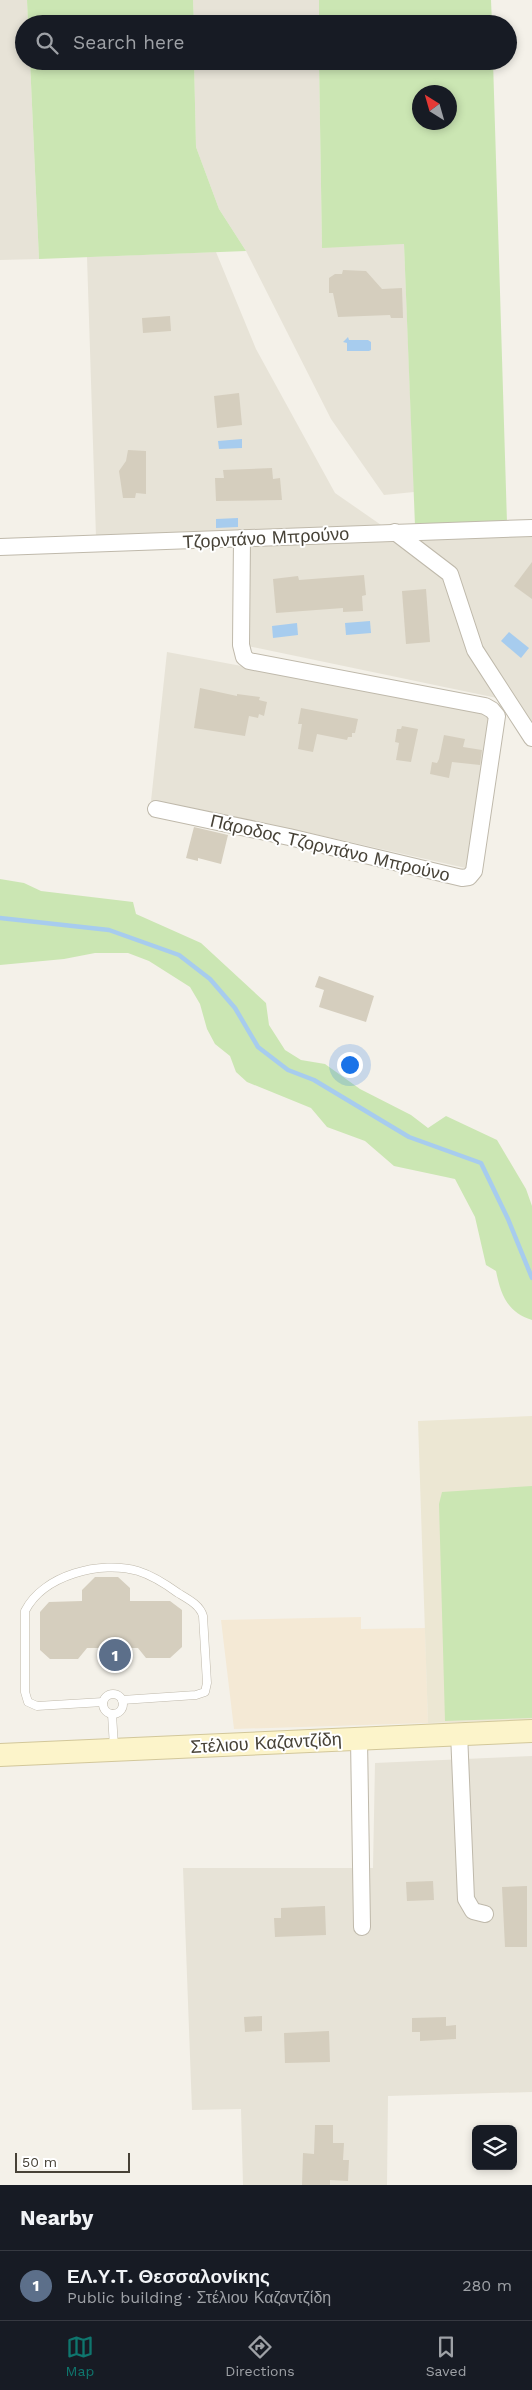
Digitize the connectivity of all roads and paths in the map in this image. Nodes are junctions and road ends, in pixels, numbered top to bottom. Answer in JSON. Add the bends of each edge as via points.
{"nodes":[{"id":1,"x":532,"y":528,"type":"edge"},
{"id":2,"x":395,"y":532,"type":"junction"},
{"id":3,"x":242,"y":538,"type":"junction"},
{"id":4,"x":0,"y":547,"type":"edge"},
{"id":5,"x":532,"y":738,"type":"edge"},
{"id":6,"x":156,"y":809,"type":"dead end"},
{"id":7,"x":122,"y":1700,"type":"junction"},
{"id":8,"x":103,"y":1702,"type":"junction"},
{"id":9,"x":112,"y":1714,"type":"junction"},
{"id":10,"x":532,"y":1731,"type":"edge"},
{"id":11,"x":459,"y":1733,"type":"junction"},
{"id":12,"x":359,"y":1738,"type":"junction"},
{"id":13,"x":114,"y":1749,"type":"junction"},
{"id":14,"x":0,"y":1755,"type":"edge"},
{"id":15,"x":485,"y":1914,"type":"dead end"},
{"id":16,"x":362,"y":1927,"type":"dead end"}],
"edges":[{"from":1,"to":2,"type":"street","name":"Τζορντάνο Μπρούνο"},
{"from":2,"to":3,"type":"street","name":"Τζορντάνο Μπρούνο"},
{"from":2,"to":5,"type":"street","via":[[450,574],[475,650]]},
{"from":3,"to":4,"type":"street","name":"Τζορντάνο Μπρούνο"},
{"from":3,"to":6,"type":"street","name":"Πάροδος Τζορντάνο Μπρούνο","via":[[241,645],[244,657],[249,661],[485,706],[495,713],[474,871],[469,877],[462,878]]},
{"from":7,"to":8,"type":"lane","via":[[112,1694]]},
{"from":7,"to":8,"type":"lane","via":[[205,1692],[203,1616],[193,1603],[138,1571],[87,1570],[51,1584],[28,1604],[25,1611],[25,1692],[28,1702],[37,1706]]},
{"from":7,"to":9,"type":"lane","via":[[120,1711]]},
{"from":8,"to":9,"type":"lane","via":[[105,1710]]},
{"from":9,"to":13,"type":"lane"},
{"from":10,"to":11,"type":"main road","name":"Στέλιου Καζαντζίδη"},
{"from":11,"to":12,"type":"main road","name":"Στέλιου Καζαντζίδη"},
{"from":11,"to":15,"type":"street","via":[[466,1899],[473,1911]]},
{"from":12,"to":13,"type":"main road","name":"Στέλιου Καζαντζίδη"},
{"from":12,"to":16,"type":"street"},
{"from":13,"to":14,"type":"main road","name":"Στέλιου Καζαντζίδη"}]}
